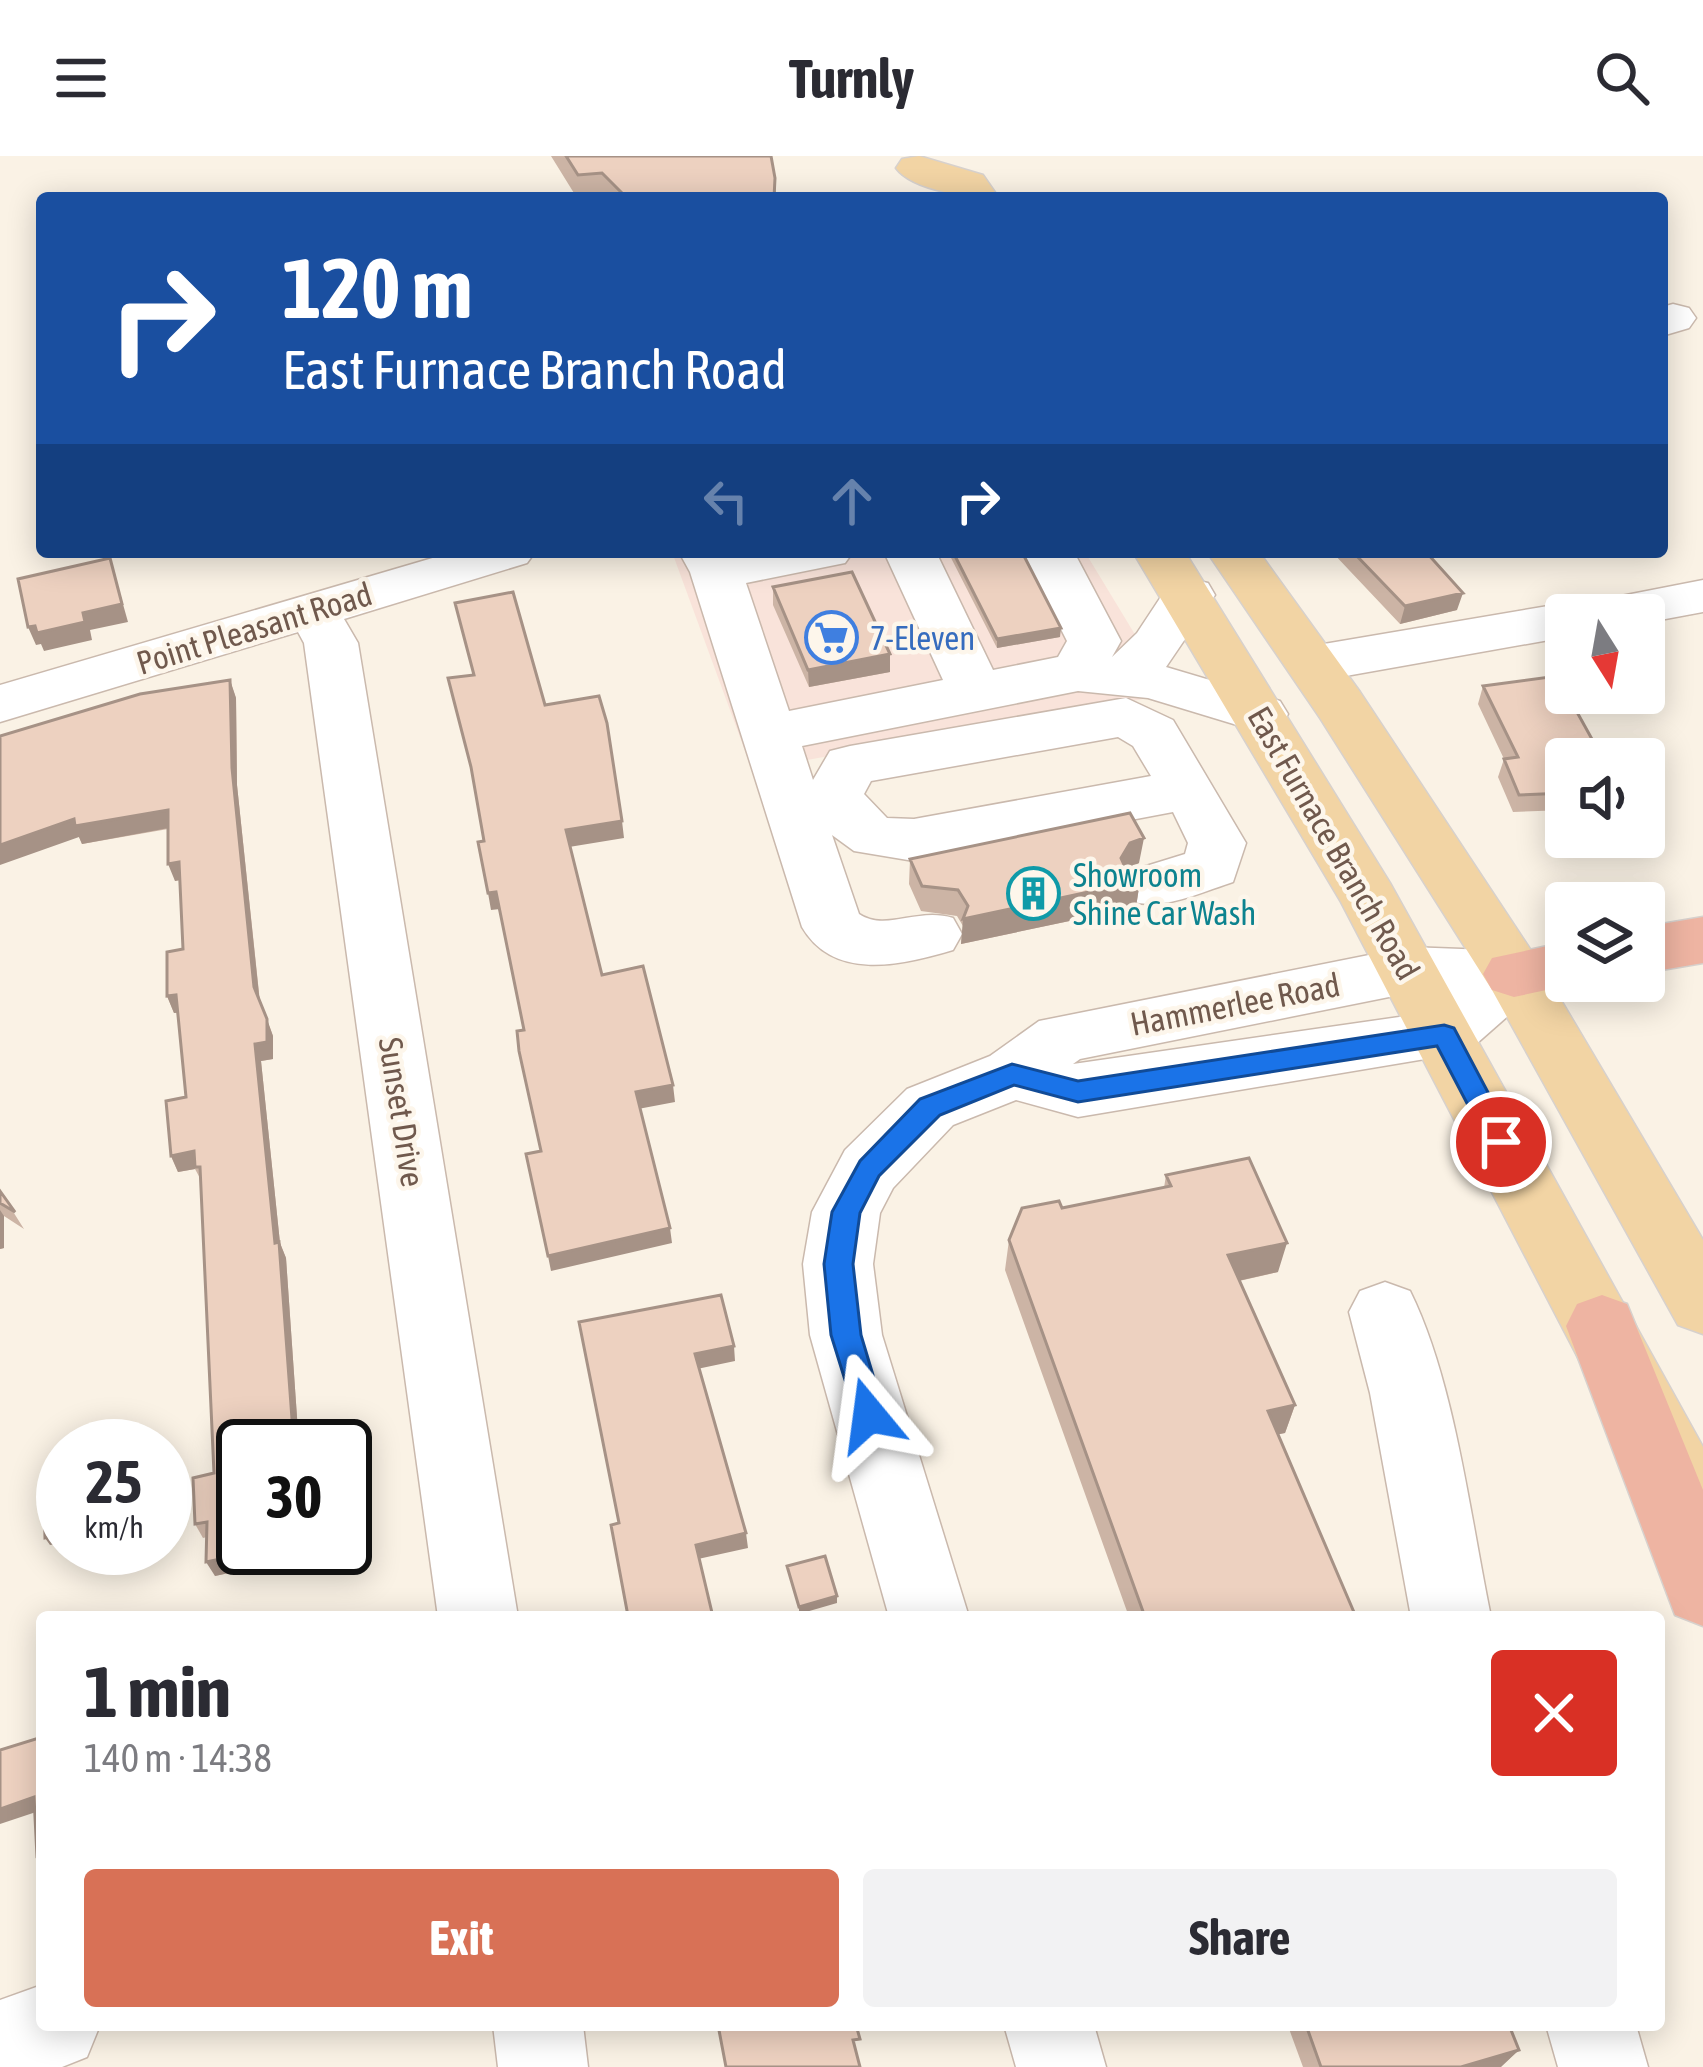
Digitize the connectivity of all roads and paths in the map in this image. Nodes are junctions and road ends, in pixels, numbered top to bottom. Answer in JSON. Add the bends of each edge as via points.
{"nodes":[{"id":1,"x":913,"y":174,"type":"edge"},
{"id":2,"x":974,"y":192,"type":"edge"},
{"id":3,"x":489,"y":558,"type":"edge"},
{"id":4,"x":757,"y":558,"type":"edge"},
{"id":5,"x":1237,"y":558,"type":"edge"},
{"id":6,"x":711,"y":562,"type":"edge"},
{"id":7,"x":1174,"y":573,"type":"edge"},
{"id":8,"x":1051,"y":581,"type":"edge"},
{"id":9,"x":938,"y":584,"type":"edge"},
{"id":10,"x":1703,"y":596,"type":"edge"},
{"id":11,"x":1665,"y":603,"type":"edge"},
{"id":12,"x":313,"y":610,"type":"junction"},
{"id":13,"x":1545,"y":624,"type":"edge"},
{"id":14,"x":1312,"y":664,"type":"junction"},
{"id":15,"x":1100,"y":690,"type":"junction"},
{"id":16,"x":976,"y":692,"type":"junction"},
{"id":17,"x":0,"y":704,"type":"edge"},
{"id":18,"x":1260,"y":714,"type":"junction"},
{"id":19,"x":772,"y":733,"type":"junction"},
{"id":20,"x":1186,"y":790,"type":"junction"},
{"id":21,"x":1151,"y":886,"type":"dead end"},
{"id":22,"x":931,"y":934,"type":"dead end"},
{"id":23,"x":1703,"y":940,"type":"edge"},
{"id":24,"x":1665,"y":946,"type":"edge"},
{"id":25,"x":1540,"y":969,"type":"edge"},
{"id":26,"x":1409,"y":970,"type":"junction"},
{"id":27,"x":1444,"y":1035,"type":"junction"},
{"id":28,"x":1012,"y":1074,"type":"junction"},
{"id":29,"x":1703,"y":1304,"type":"edge"},
{"id":30,"x":1384,"y":1312,"type":"dead end"},
{"id":31,"x":1602,"y":1326,"type":"junction"},
{"id":32,"x":1703,"y":1521,"type":"edge"},
{"id":33,"x":1703,"y":1589,"type":"edge"},
{"id":34,"x":477,"y":1611,"type":"edge"},
{"id":35,"x":927,"y":1611,"type":"edge"},
{"id":36,"x":1450,"y":1611,"type":"edge"},
{"id":37,"x":38,"y":2031,"type":"edge"},
{"id":38,"x":539,"y":2031,"type":"edge"},
{"id":39,"x":1051,"y":2031,"type":"edge"},
{"id":40,"x":1593,"y":2031,"type":"edge"},
{"id":41,"x":0,"y":2045,"type":"edge"},
{"id":42,"x":544,"y":2067,"type":"edge"},
{"id":43,"x":1061,"y":2067,"type":"edge"},
{"id":44,"x":1603,"y":2067,"type":"edge"}],
"edges":[{"from":1,"to":2,"type":"main road","via":[[968,184]]},
{"from":3,"to":12,"type":"street","name":"Point Pleasant Road"},
{"from":4,"to":6,"type":"street"},
{"from":5,"to":14,"type":"main road"},
{"from":6,"to":19,"type":"street"},
{"from":7,"to":15,"type":"street","via":[[1156,645]]},
{"from":7,"to":18,"type":"main road","name":"East Furnace Branch Road"},
{"from":8,"to":15,"type":"street","via":[[1094,641]]},
{"from":9,"to":16,"type":"street"},
{"from":10,"to":11,"type":"street"},
{"from":12,"to":17,"type":"street","name":"Point Pleasant Road"},
{"from":12,"to":34,"type":"street","name":"Sunset Drive","via":[[331,644]]},
{"from":13,"to":14,"type":"street"},
{"from":14,"to":25,"type":"main road"},
{"from":15,"to":16,"type":"street"},
{"from":15,"to":18,"type":"street","via":[[1188,691]]},
{"from":15,"to":20,"type":"street","via":[[1153,733]]},
{"from":15,"to":20,"type":"street","via":[[850,766],[835,794],[849,821],[877,840],[914,840]]},
{"from":16,"to":19,"type":"street"},
{"from":18,"to":26,"type":"main road","name":"East Furnace Branch Road"},
{"from":19,"to":22,"type":"street","via":[[833,927],[853,944],[878,946]]},
{"from":20,"to":21,"type":"street","via":[[1217,843],[1212,867]]},
{"from":23,"to":24,"type":"highway"},
{"from":25,"to":26,"type":"street","name":"Hammerlee Road"},
{"from":25,"to":27,"type":"street"},
{"from":25,"to":29,"type":"main road"},
{"from":26,"to":27,"type":"main road","name":"East Furnace Branch Road"},
{"from":26,"to":28,"type":"street","name":"Hammerlee Road","via":[[1062,1038]]},
{"from":27,"to":28,"type":"street","name":"Hammerlee Road","via":[[1078,1091]]},
{"from":27,"to":31,"type":"main road","name":"East Furnace Branch Road"},
{"from":28,"to":35,"type":"street","name":"Hammerlee Road","via":[[930,1107],[869,1168],[846,1212],[838,1264],[846,1335]]},
{"from":30,"to":36,"type":"street"},
{"from":31,"to":32,"type":"main road","name":"East Furnace Branch Road"},
{"from":31,"to":33,"type":"highway"},
{"from":37,"to":41,"type":"street"},
{"from":38,"to":42,"type":"street"},
{"from":39,"to":43,"type":"street"},
{"from":40,"to":44,"type":"street"}]}
